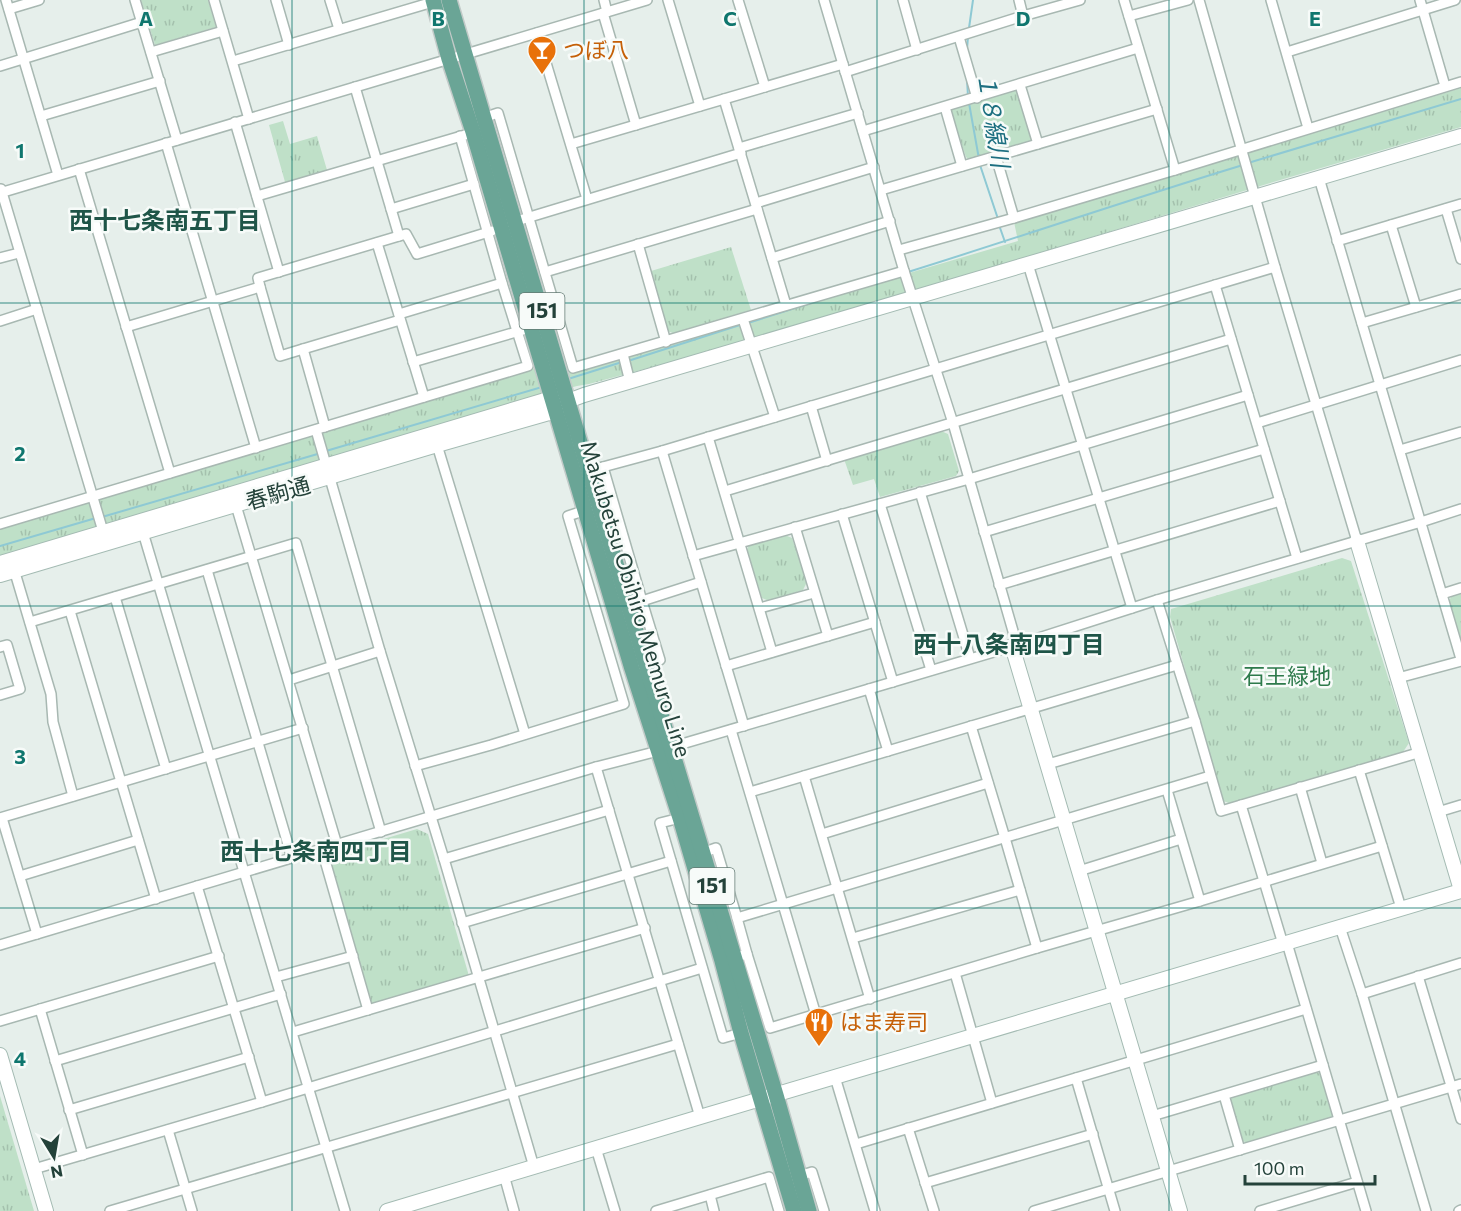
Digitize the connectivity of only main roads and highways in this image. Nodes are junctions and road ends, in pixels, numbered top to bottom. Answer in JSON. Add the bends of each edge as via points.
{"nodes":[{"id":1,"x":430,"y":1,"type":"edge"},
{"id":2,"x":508,"y":225,"type":"junction"},
{"id":3,"x":559,"y":404,"type":"junction"},
{"id":4,"x":592,"y":508,"type":"junction"},
{"id":5,"x":639,"y":667,"type":"junction"},
{"id":6,"x":685,"y":816,"type":"junction"},
{"id":7,"x":734,"y":958,"type":"junction"},
{"id":8,"x":808,"y":1211,"type":"edge"}],
"edges":[{"from":1,"to":2,"type":"main road","name":"Makubetsu Obihiro Memuro Line","number":"151","via":[[467,134]]},
{"from":1,"to":2,"type":"main road","name":"Makubetsu Obihiro Memuro Line","number":"151","via":[[465,54]]},
{"from":2,"to":3,"type":"main road","name":"Makubetsu Obihiro Memuro Line","number":"151"},
{"from":3,"to":4,"type":"main road","name":"Makubetsu Obihiro Memuro Line","number":"151"},
{"from":3,"to":4,"type":"main road","name":"Makubetsu Obihiro Memuro Line","number":"151","via":[[596,469]]},
{"from":4,"to":5,"type":"main road","name":"Makubetsu Obihiro Memuro Line","number":"151"},
{"from":4,"to":5,"type":"main road","name":"Makubetsu Obihiro Memuro Line","number":"151","via":[[621,631]]},
{"from":5,"to":6,"type":"main road","name":"Makubetsu Obihiro Memuro Line","number":"151"},
{"from":6,"to":7,"type":"main road","name":"Makubetsu Obihiro Memuro Line","number":"151"},
{"from":6,"to":7,"type":"main road","name":"Makubetsu Obihiro Memuro Line","number":"151","via":[[702,853]]},
{"from":7,"to":8,"type":"main road","name":"Makubetsu Obihiro Memuro Line","number":"151"},
{"from":7,"to":8,"type":"main road","name":"Makubetsu Obihiro Memuro Line","number":"151","via":[[741,1033],[760,1100]]}]}
